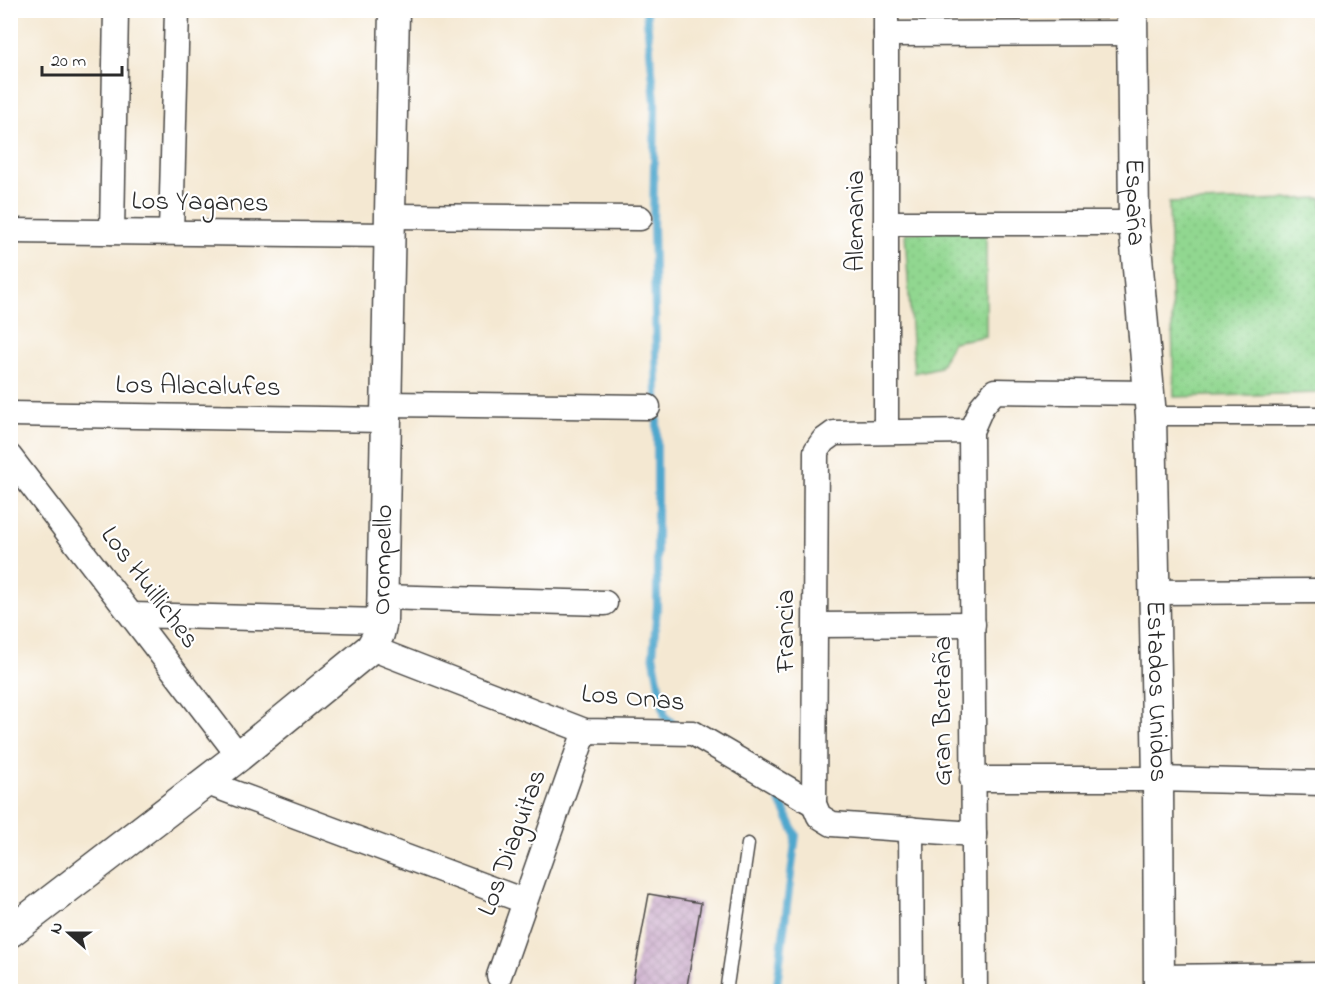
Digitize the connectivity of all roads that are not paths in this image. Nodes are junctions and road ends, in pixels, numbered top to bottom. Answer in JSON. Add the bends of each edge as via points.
{"nodes":[{"id":1,"x":116,"y":10,"type":"edge"},
{"id":2,"x":177,"y":10,"type":"edge"},
{"id":3,"x":394,"y":10,"type":"edge"},
{"id":4,"x":886,"y":22,"type":"edge"},
{"id":5,"x":1132,"y":22,"type":"edge"},
{"id":6,"x":640,"y":218,"type":"dead end"},
{"id":7,"x":1134,"y":222,"type":"junction"},
{"id":8,"x":886,"y":223,"type":"junction"},
{"id":9,"x":389,"y":225,"type":"junction"},
{"id":10,"x":10,"y":231,"type":"edge"},
{"id":11,"x":112,"y":232,"type":"junction"},
{"id":12,"x":171,"y":232,"type":"junction"},
{"id":13,"x":1150,"y":405,"type":"junction"},
{"id":14,"x":648,"y":407,"type":"dead end"},
{"id":15,"x":385,"y":412,"type":"junction"},
{"id":16,"x":10,"y":414,"type":"edge"},
{"id":17,"x":1323,"y":416,"type":"edge"},
{"id":18,"x":886,"y":431,"type":"junction"},
{"id":19,"x":971,"y":431,"type":"junction"},
{"id":20,"x":10,"y":457,"type":"edge"},
{"id":21,"x":1323,"y":591,"type":"edge"},
{"id":22,"x":1154,"y":592,"type":"junction"},
{"id":23,"x":605,"y":603,"type":"dead end"},
{"id":24,"x":132,"y":615,"type":"junction"},
{"id":25,"x":378,"y":622,"type":"junction"},
{"id":26,"x":973,"y":624,"type":"junction"},
{"id":27,"x":816,"y":625,"type":"junction"},
{"id":28,"x":585,"y":731,"type":"junction"},
{"id":29,"x":239,"y":756,"type":"junction"},
{"id":30,"x":1158,"y":778,"type":"junction"},
{"id":31,"x":972,"y":779,"type":"junction"},
{"id":32,"x":205,"y":782,"type":"junction"},
{"id":33,"x":1323,"y":783,"type":"edge"},
{"id":34,"x":814,"y":804,"type":"junction"},
{"id":35,"x":911,"y":830,"type":"junction"},
{"id":36,"x":974,"y":834,"type":"junction"},
{"id":37,"x":747,"y":844,"type":"dead end"},
{"id":38,"x":524,"y":901,"type":"junction"},
{"id":39,"x":10,"y":932,"type":"edge"},
{"id":40,"x":1323,"y":975,"type":"edge"},
{"id":41,"x":499,"y":976,"type":"dead end"},
{"id":42,"x":1159,"y":984,"type":"edge"},
{"id":43,"x":726,"y":992,"type":"edge"},
{"id":44,"x":912,"y":992,"type":"edge"},
{"id":45,"x":975,"y":992,"type":"edge"}],
"edges":[{"from":1,"to":11,"type":"street"},
{"from":2,"to":12,"type":"street"},
{"from":3,"to":9,"type":"street","name":"Orompello"},
{"from":4,"to":5,"type":"street"},
{"from":4,"to":8,"type":"street","name":"Alemania"},
{"from":5,"to":7,"type":"street","name":"España"},
{"from":6,"to":9,"type":"street","name":"Los Yaganes"},
{"from":7,"to":8,"type":"street"},
{"from":7,"to":13,"type":"street","name":"España"},
{"from":8,"to":18,"type":"street","name":"Alemania"},
{"from":9,"to":12,"type":"street","name":"Los Yaganes"},
{"from":9,"to":15,"type":"street","name":"Orompello"},
{"from":10,"to":11,"type":"street","name":"Los Yaganes"},
{"from":11,"to":12,"type":"street","name":"Los Yaganes"},
{"from":13,"to":17,"type":"street"},
{"from":13,"to":19,"type":"street","via":[[995,391],[982,406]]},
{"from":13,"to":22,"type":"street","name":"Estados Unidos"},
{"from":14,"to":15,"type":"street","name":"Los Alacalufes"},
{"from":15,"to":16,"type":"street","name":"Los Alacalufes"},
{"from":15,"to":25,"type":"street","name":"Orompello"},
{"from":18,"to":19,"type":"street","name":"Francia"},
{"from":18,"to":27,"type":"street","name":"Francia","via":[[834,433],[816,451]]},
{"from":19,"to":26,"type":"street","name":"Gran Bretaña"},
{"from":20,"to":24,"type":"street","name":"Los Huilliches"},
{"from":21,"to":22,"type":"street"},
{"from":22,"to":30,"type":"street","name":"Estados Unidos"},
{"from":23,"to":25,"type":"street","name":"Los Onas"},
{"from":24,"to":25,"type":"street","name":"Los Onas"},
{"from":24,"to":29,"type":"street","name":"Los Huilliches"},
{"from":25,"to":28,"type":"street","name":"Los Onas"},
{"from":25,"to":29,"type":"street","name":"Orompello"},
{"from":26,"to":27,"type":"street"},
{"from":26,"to":31,"type":"street","name":"Gran Bretaña"},
{"from":27,"to":34,"type":"street","name":"Francia"},
{"from":28,"to":34,"type":"street","name":"Los Onas","via":[[683,733]]},
{"from":28,"to":38,"type":"street","name":"Los Diaguitas"},
{"from":29,"to":32,"type":"street","name":"Orompello"},
{"from":30,"to":31,"type":"street"},
{"from":30,"to":33,"type":"street"},
{"from":30,"to":42,"type":"street","name":"Estados Unidos"},
{"from":31,"to":36,"type":"street","name":"Gran Bretaña"},
{"from":32,"to":38,"type":"street"},
{"from":32,"to":39,"type":"street","name":"Orompello"},
{"from":34,"to":35,"type":"street","via":[[819,816],[832,824]]},
{"from":35,"to":36,"type":"street"},
{"from":35,"to":44,"type":"street"},
{"from":36,"to":45,"type":"street","name":"Gran Bretaña"},
{"from":37,"to":43,"type":"lane"},
{"from":38,"to":41,"type":"street","name":"Los Diaguitas"},
{"from":40,"to":42,"type":"street"}]}
